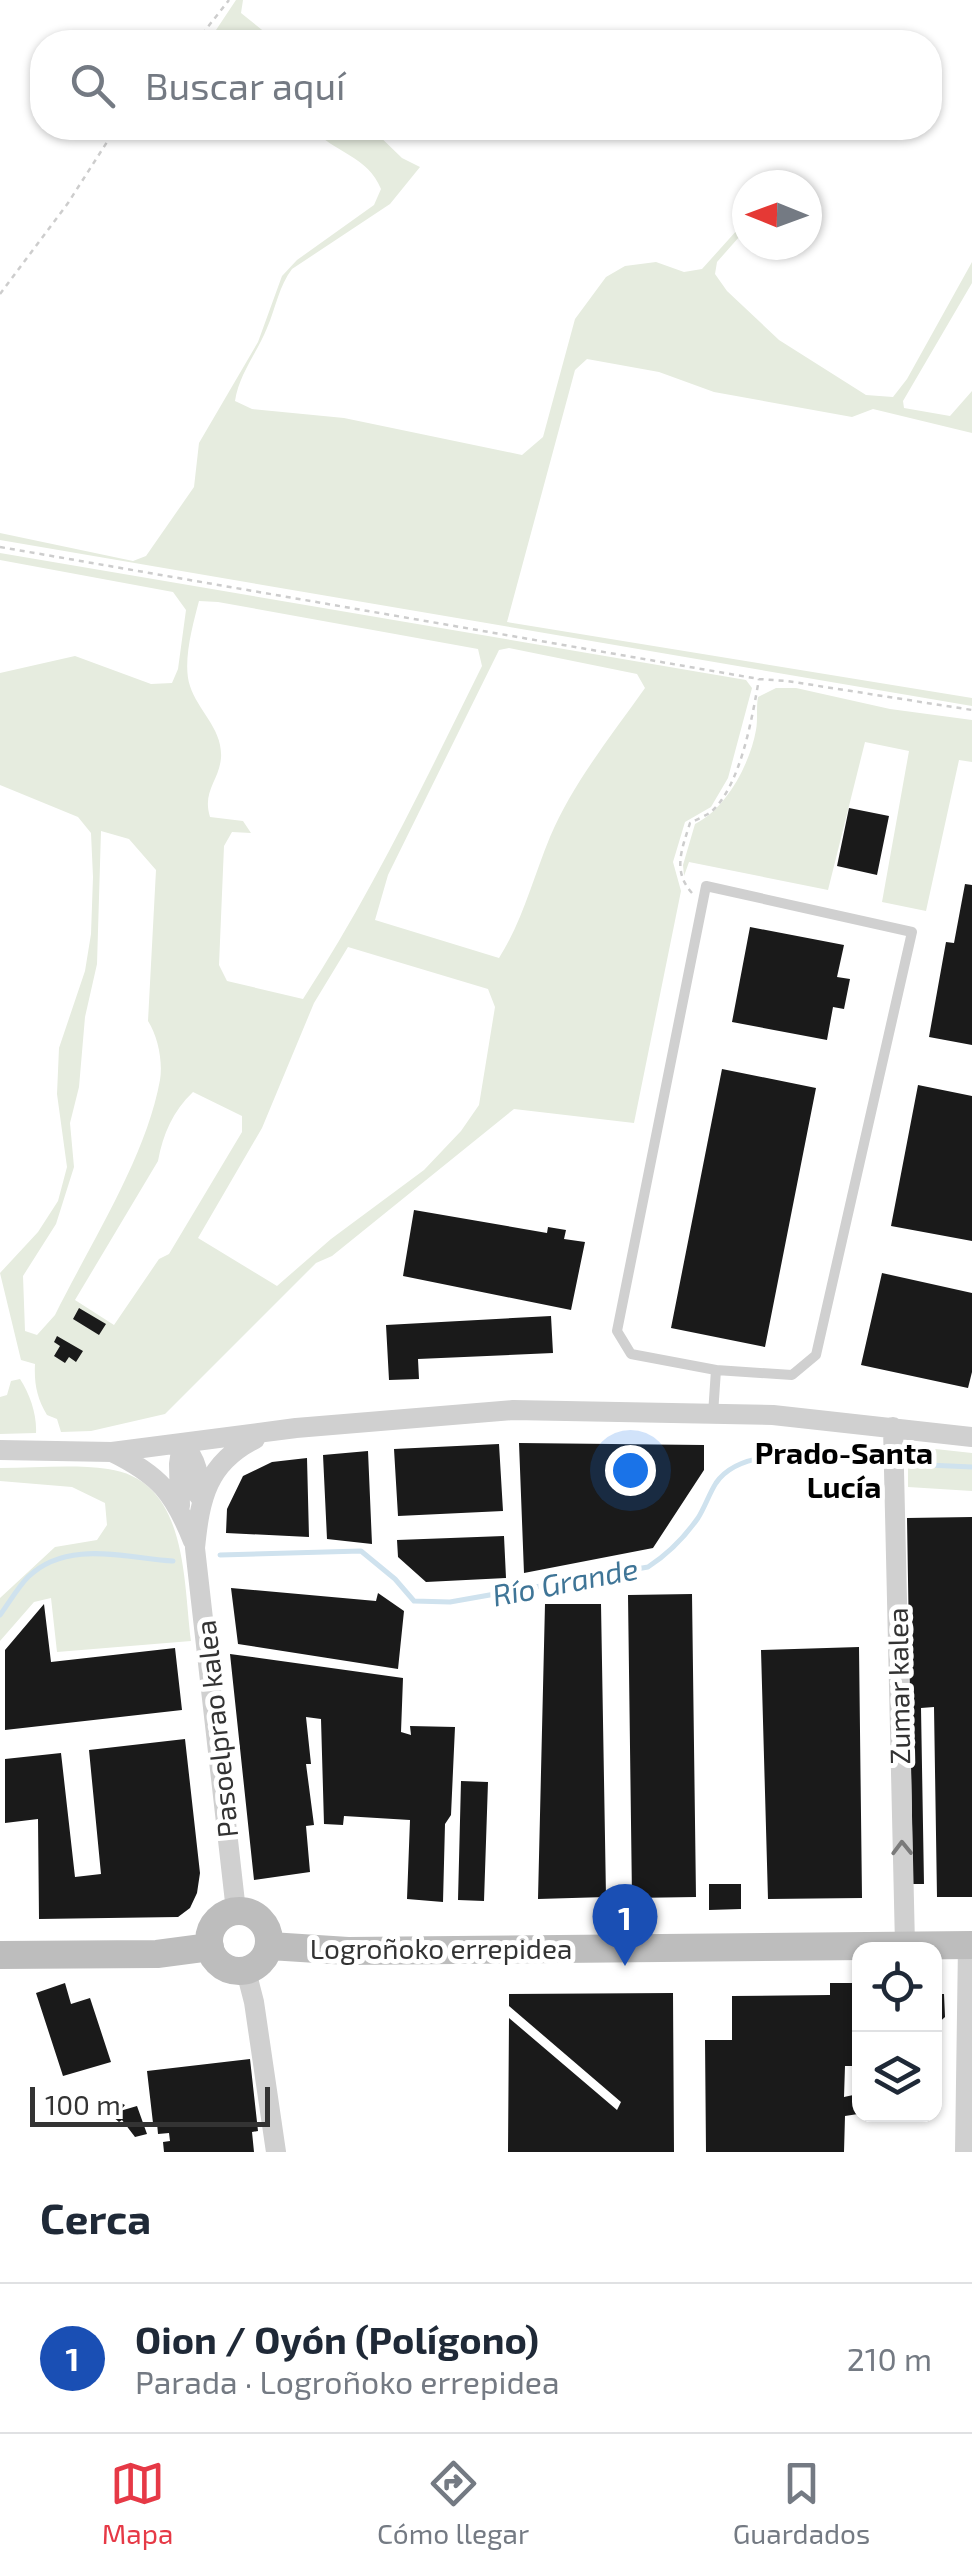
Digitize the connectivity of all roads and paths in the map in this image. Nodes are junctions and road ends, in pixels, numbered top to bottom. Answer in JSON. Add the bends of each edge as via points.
{"nodes":[{"id":1,"x":229,"y":0,"type":"edge"},
{"id":2,"x":205,"y":30,"type":"edge"},
{"id":3,"x":108,"y":140,"type":"edge"},
{"id":4,"x":0,"y":294,"type":"edge"},
{"id":5,"x":0,"y":547,"type":"edge"},
{"id":6,"x":759,"y":679,"type":"junction"},
{"id":7,"x":972,"y":710,"type":"edge"},
{"id":8,"x":703,"y":906,"type":"junction"},
{"id":9,"x":716,"y":1370,"type":"junction"},
{"id":10,"x":713,"y":1414,"type":"junction"},
{"id":11,"x":893,"y":1427,"type":"junction"},
{"id":12,"x":269,"y":1432,"type":"junction"},
{"id":13,"x":972,"y":1436,"type":"edge"},
{"id":14,"x":182,"y":1444,"type":"junction"},
{"id":15,"x":0,"y":1450,"type":"edge"},
{"id":16,"x":112,"y":1452,"type":"junction"},
{"id":17,"x":190,"y":1507,"type":"junction"},
{"id":18,"x":236,"y":1911,"type":"junction"},
{"id":19,"x":905,"y":1942,"type":"edge"},
{"id":20,"x":942,"y":1945,"type":"edge"},
{"id":21,"x":970,"y":1945,"type":"edge"},
{"id":22,"x":210,"y":1946,"type":"junction"},
{"id":23,"x":270,"y":1946,"type":"junction"},
{"id":24,"x":852,"y":1946,"type":"edge"},
{"id":25,"x":0,"y":1955,"type":"edge"},
{"id":26,"x":246,"y":1971,"type":"junction"},
{"id":27,"x":276,"y":2152,"type":"edge"},
{"id":28,"x":965,"y":2152,"type":"edge"}],
"edges":[{"from":1,"to":2,"type":"path"},
{"from":3,"to":4,"type":"path"},
{"from":5,"to":6,"type":"path"},
{"from":6,"to":7,"type":"path"},
{"from":6,"to":8,"type":"path","via":[[745,751],[712,811],[690,824],[678,862],[683,884]]},
{"from":8,"to":9,"type":"lane","via":[[617,1332],[631,1354]]},
{"from":8,"to":9,"type":"lane","via":[[706,886],[912,932],[816,1354],[792,1375]]},
{"from":9,"to":10,"type":"lane"},
{"from":10,"to":11,"type":"street"},
{"from":10,"to":12,"type":"street","via":[[514,1410]]},
{"from":11,"to":13,"type":"street"},
{"from":19,"to":11,"type":"street","name":"Zumar kalea","one_way":true},
{"from":12,"to":14,"type":"street"},
{"from":12,"to":17,"type":"street","via":[[237,1448]]},
{"from":14,"to":16,"type":"street"},
{"from":14,"to":17,"type":"street","via":[[179,1464]]},
{"from":15,"to":16,"type":"street"},
{"from":16,"to":17,"type":"street"},
{"from":17,"to":18,"type":"street","name":"Pasoelprao kalea"},
{"from":18,"to":22,"type":"main road","via":[[212,1928]]},
{"from":18,"to":23,"type":"main road","via":[[262,1920]]},
{"from":20,"to":21,"type":"main road","name":"Logroñoko errepidea"},
{"from":21,"to":28,"type":"street"},
{"from":22,"to":25,"type":"main road","via":[[157,1954]]},
{"from":22,"to":26,"type":"main road","via":[[227,1969]]},
{"from":23,"to":24,"type":"main road","name":"Logroñoko errepidea","via":[[348,1952]]},
{"from":23,"to":26,"type":"main road"},
{"from":26,"to":27,"type":"street"}]}
